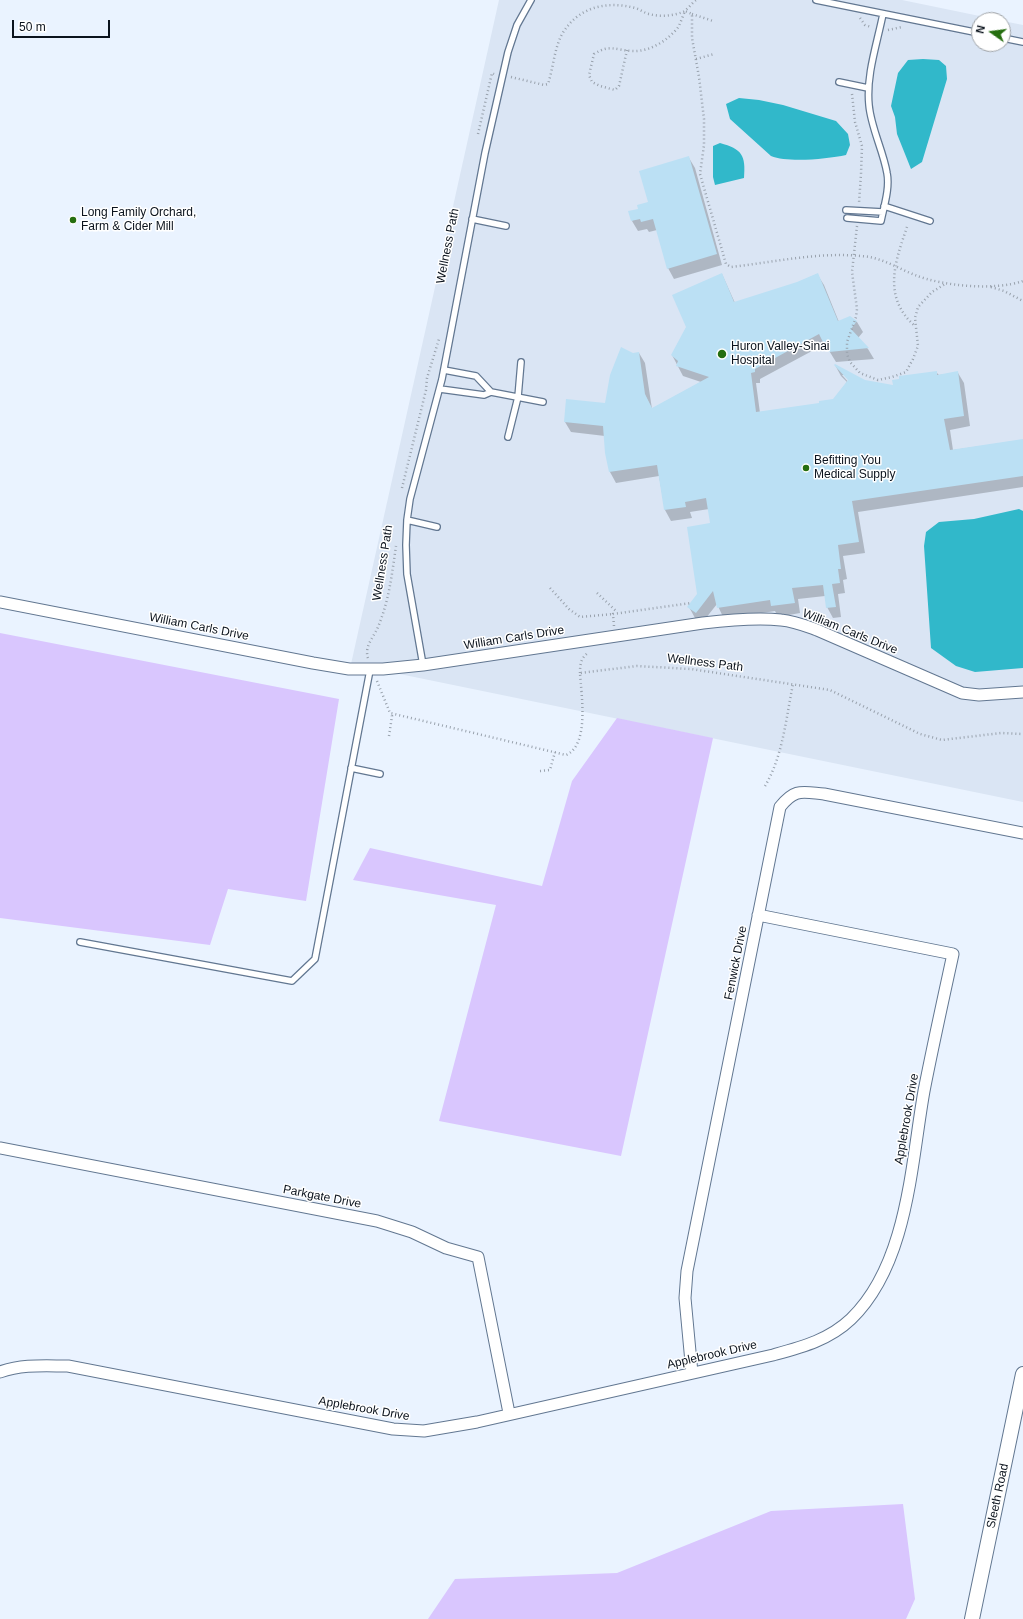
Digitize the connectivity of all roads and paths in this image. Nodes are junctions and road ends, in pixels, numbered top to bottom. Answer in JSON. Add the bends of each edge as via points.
{"nodes":[{"id":1,"x":531,"y":0,"type":"edge"},
{"id":2,"x":696,"y":0,"type":"edge"},
{"id":3,"x":816,"y":0,"type":"edge"},
{"id":4,"x":685,"y":11,"type":"junction"},
{"id":5,"x":692,"y":14,"type":"junction"},
{"id":6,"x":883,"y":14,"type":"junction"},
{"id":7,"x":713,"y":21,"type":"dead end"},
{"id":8,"x":971,"y":31,"type":"edge"},
{"id":9,"x":1011,"y":40,"type":"edge"},
{"id":10,"x":1023,"y":42,"type":"edge"},
{"id":11,"x":627,"y":50,"type":"junction"},
{"id":12,"x":714,"y":54,"type":"dead end"},
{"id":13,"x":696,"y":59,"type":"junction"},
{"id":14,"x":503,"y":76,"type":"junction"},
{"id":15,"x":839,"y":82,"type":"dead end"},
{"id":16,"x":853,"y":85,"type":"junction"},
{"id":17,"x":868,"y":88,"type":"junction"},
{"id":18,"x":478,"y":138,"type":"dead end"},
{"id":19,"x":884,"y":209,"type":"junction"},
{"id":20,"x":846,"y":210,"type":"dead end"},
{"id":21,"x":859,"y":211,"type":"junction"},
{"id":22,"x":847,"y":218,"type":"dead end"},
{"id":23,"x":858,"y":218,"type":"junction"},
{"id":24,"x":472,"y":219,"type":"junction"},
{"id":25,"x":930,"y":221,"type":"dead end"},
{"id":26,"x":506,"y":226,"type":"dead end"},
{"id":27,"x":907,"y":227,"type":"dead end"},
{"id":28,"x":854,"y":256,"type":"junction"},
{"id":29,"x":895,"y":266,"type":"junction"},
{"id":30,"x":1023,"y":281,"type":"edge"},
{"id":31,"x":945,"y":284,"type":"junction"},
{"id":32,"x":988,"y":286,"type":"junction"},
{"id":33,"x":1023,"y":301,"type":"edge"},
{"id":34,"x":915,"y":326,"type":"junction"},
{"id":35,"x":440,"y":337,"type":"dead end"},
{"id":36,"x":521,"y":362,"type":"dead end"},
{"id":37,"x":444,"y":370,"type":"junction"},
{"id":38,"x":440,"y":389,"type":"junction"},
{"id":39,"x":491,"y":392,"type":"junction"},
{"id":40,"x":518,"y":397,"type":"junction"},
{"id":41,"x":543,"y":402,"type":"dead end"},
{"id":42,"x":508,"y":437,"type":"dead end"},
{"id":43,"x":402,"y":493,"type":"dead end"},
{"id":44,"x":407,"y":520,"type":"junction"},
{"id":45,"x":438,"y":527,"type":"dead end"},
{"id":46,"x":397,"y":538,"type":"dead end"},
{"id":47,"x":550,"y":588,"type":"dead end"},
{"id":48,"x":597,"y":593,"type":"dead end"},
{"id":49,"x":0,"y":602,"type":"edge"},
{"id":50,"x":617,"y":613,"type":"dead end"},
{"id":51,"x":613,"y":614,"type":"dead end"},
{"id":52,"x":422,"y":665,"type":"junction"},
{"id":53,"x":371,"y":670,"type":"junction"},
{"id":54,"x":793,"y":684,"type":"junction"},
{"id":55,"x":1023,"y":692,"type":"edge"},
{"id":56,"x":390,"y":713,"type":"junction"},
{"id":57,"x":1023,"y":734,"type":"edge"},
{"id":58,"x":389,"y":736,"type":"dead end"},
{"id":59,"x":555,"y":752,"type":"junction"},
{"id":60,"x":351,"y":768,"type":"junction"},
{"id":61,"x":540,"y":770,"type":"dead end"},
{"id":62,"x":380,"y":774,"type":"dead end"},
{"id":63,"x":765,"y":786,"type":"dead end"},
{"id":64,"x":1023,"y":833,"type":"edge"},
{"id":65,"x":758,"y":915,"type":"junction"},
{"id":66,"x":80,"y":942,"type":"dead end"},
{"id":67,"x":0,"y":1148,"type":"edge"},
{"id":68,"x":0,"y":1372,"type":"edge"},
{"id":69,"x":692,"y":1373,"type":"junction"},
{"id":70,"x":1023,"y":1374,"type":"edge"},
{"id":71,"x":1020,"y":1406,"type":"edge"},
{"id":72,"x":509,"y":1413,"type":"junction"},
{"id":73,"x":972,"y":1619,"type":"edge"}],
"edges":[{"from":1,"to":14,"type":"lane","via":[[517,25]]},
{"from":2,"to":4,"type":"path"},
{"from":3,"to":6,"type":"lane"},
{"from":4,"to":5,"type":"path"},
{"from":4,"to":11,"type":"path","via":[[679,25],[669,37],[649,50]]},
{"from":4,"to":14,"type":"path","via":[[662,16],[648,14],[636,8],[609,4],[584,11],[574,18],[560,38],[548,84]]},
{"from":5,"to":7,"type":"path"},
{"from":5,"to":13,"type":"path","via":[[692,38]]},
{"from":6,"to":8,"type":"lane"},
{"from":6,"to":17,"type":"lane"},
{"from":9,"to":10,"type":"lane"},
{"from":11,"to":11,"type":"path","via":[[604,48],[594,54],[589,74],[592,82],[615,90],[619,86]]},
{"from":12,"to":13,"type":"path"},
{"from":13,"to":28,"type":"path","via":[[704,119],[700,174],[726,264],[731,267],[820,255]]},
{"from":14,"to":18,"type":"path","via":[[492,73]]},
{"from":14,"to":24,"type":"lane"},
{"from":15,"to":16,"type":"lane"},
{"from":16,"to":17,"type":"lane"},
{"from":16,"to":21,"type":"path","via":[[855,122],[862,146]]},
{"from":17,"to":19,"type":"lane","via":[[872,121],[888,174]]},
{"from":19,"to":21,"type":"lane"},
{"from":19,"to":23,"type":"lane","via":[[881,221]]},
{"from":19,"to":25,"type":"lane"},
{"from":20,"to":21,"type":"lane"},
{"from":22,"to":23,"type":"lane"},
{"from":23,"to":28,"type":"path"},
{"from":24,"to":26,"type":"lane"},
{"from":24,"to":37,"type":"lane"},
{"from":27,"to":29,"type":"path"},
{"from":28,"to":29,"type":"path","via":[[880,260]]},
{"from":28,"to":34,"type":"path","via":[[852,272],[857,309],[847,348],[850,362],[855,368],[860,373],[878,380],[906,372],[918,346]]},
{"from":29,"to":31,"type":"path","via":[[916,276]]},
{"from":29,"to":34,"type":"path","via":[[897,302]]},
{"from":30,"to":32,"type":"path"},
{"from":31,"to":32,"type":"path"},
{"from":31,"to":34,"type":"path","via":[[932,292],[918,307]]},
{"from":32,"to":33,"type":"path"},
{"from":35,"to":43,"type":"path","via":[[426,378],[426,390]]},
{"from":36,"to":40,"type":"lane"},
{"from":37,"to":38,"type":"lane"},
{"from":37,"to":39,"type":"lane","via":[[476,376]]},
{"from":38,"to":39,"type":"lane","via":[[484,395]]},
{"from":38,"to":44,"type":"lane"},
{"from":39,"to":40,"type":"lane"},
{"from":40,"to":41,"type":"lane"},
{"from":40,"to":42,"type":"lane"},
{"from":44,"to":45,"type":"lane"},
{"from":44,"to":52,"type":"lane","via":[[408,574]]},
{"from":46,"to":53,"type":"path","name":"Wellness Path","via":[[387,603],[366,653]]},
{"from":47,"to":51,"type":"path","via":[[580,617]]},
{"from":48,"to":50,"type":"path"},
{"from":49,"to":53,"type":"street","name":"William Carls Drive","via":[[313,663]]},
{"from":52,"to":53,"type":"street","name":"William Carls Drive"},
{"from":52,"to":55,"type":"street","name":"William Carls Drive","via":[[725,620],[781,620],[817,630],[962,693],[979,695]]},
{"from":53,"to":56,"type":"path","name":"Wellness Path"},
{"from":53,"to":60,"type":"lane"},
{"from":54,"to":57,"type":"path","name":"Wellness Path","via":[[830,690],[920,734],[942,740],[1001,733]]},
{"from":54,"to":59,"type":"path","name":"Wellness Path","via":[[691,669],[637,666],[580,673],[580,740],[571,753]]},
{"from":54,"to":63,"type":"path","via":[[783,736],[773,772]]},
{"from":56,"to":58,"type":"path","via":[[392,716]]},
{"from":56,"to":59,"type":"path","name":"Wellness Path"},
{"from":59,"to":61,"type":"path","via":[[550,770]]},
{"from":60,"to":62,"type":"lane"},
{"from":60,"to":66,"type":"lane","via":[[316,959],[292,981]]},
{"from":64,"to":65,"type":"street","name":"Fenwick Drive","via":[[824,794],[794,793],[780,807]]},
{"from":65,"to":69,"type":"street","name":"Fenwick Drive","via":[[687,1271],[685,1298]]},
{"from":65,"to":69,"type":"street","name":"Applebrook Drive","via":[[953,954],[924,1092],[905,1207],[893,1252],[883,1274],[851,1319],[828,1336],[809,1345]]},
{"from":67,"to":72,"type":"street","name":"Parkgate Drive","via":[[377,1221],[412,1232],[446,1248],[478,1257]]},
{"from":68,"to":72,"type":"street","name":"Applebrook Drive","via":[[10,1368],[68,1366],[409,1431],[477,1422]]},
{"from":69,"to":72,"type":"street","name":"Applebrook Drive"},
{"from":70,"to":71,"type":"street","name":"Sleeth Road"},
{"from":71,"to":73,"type":"street","name":"Sleeth Road"}]}
